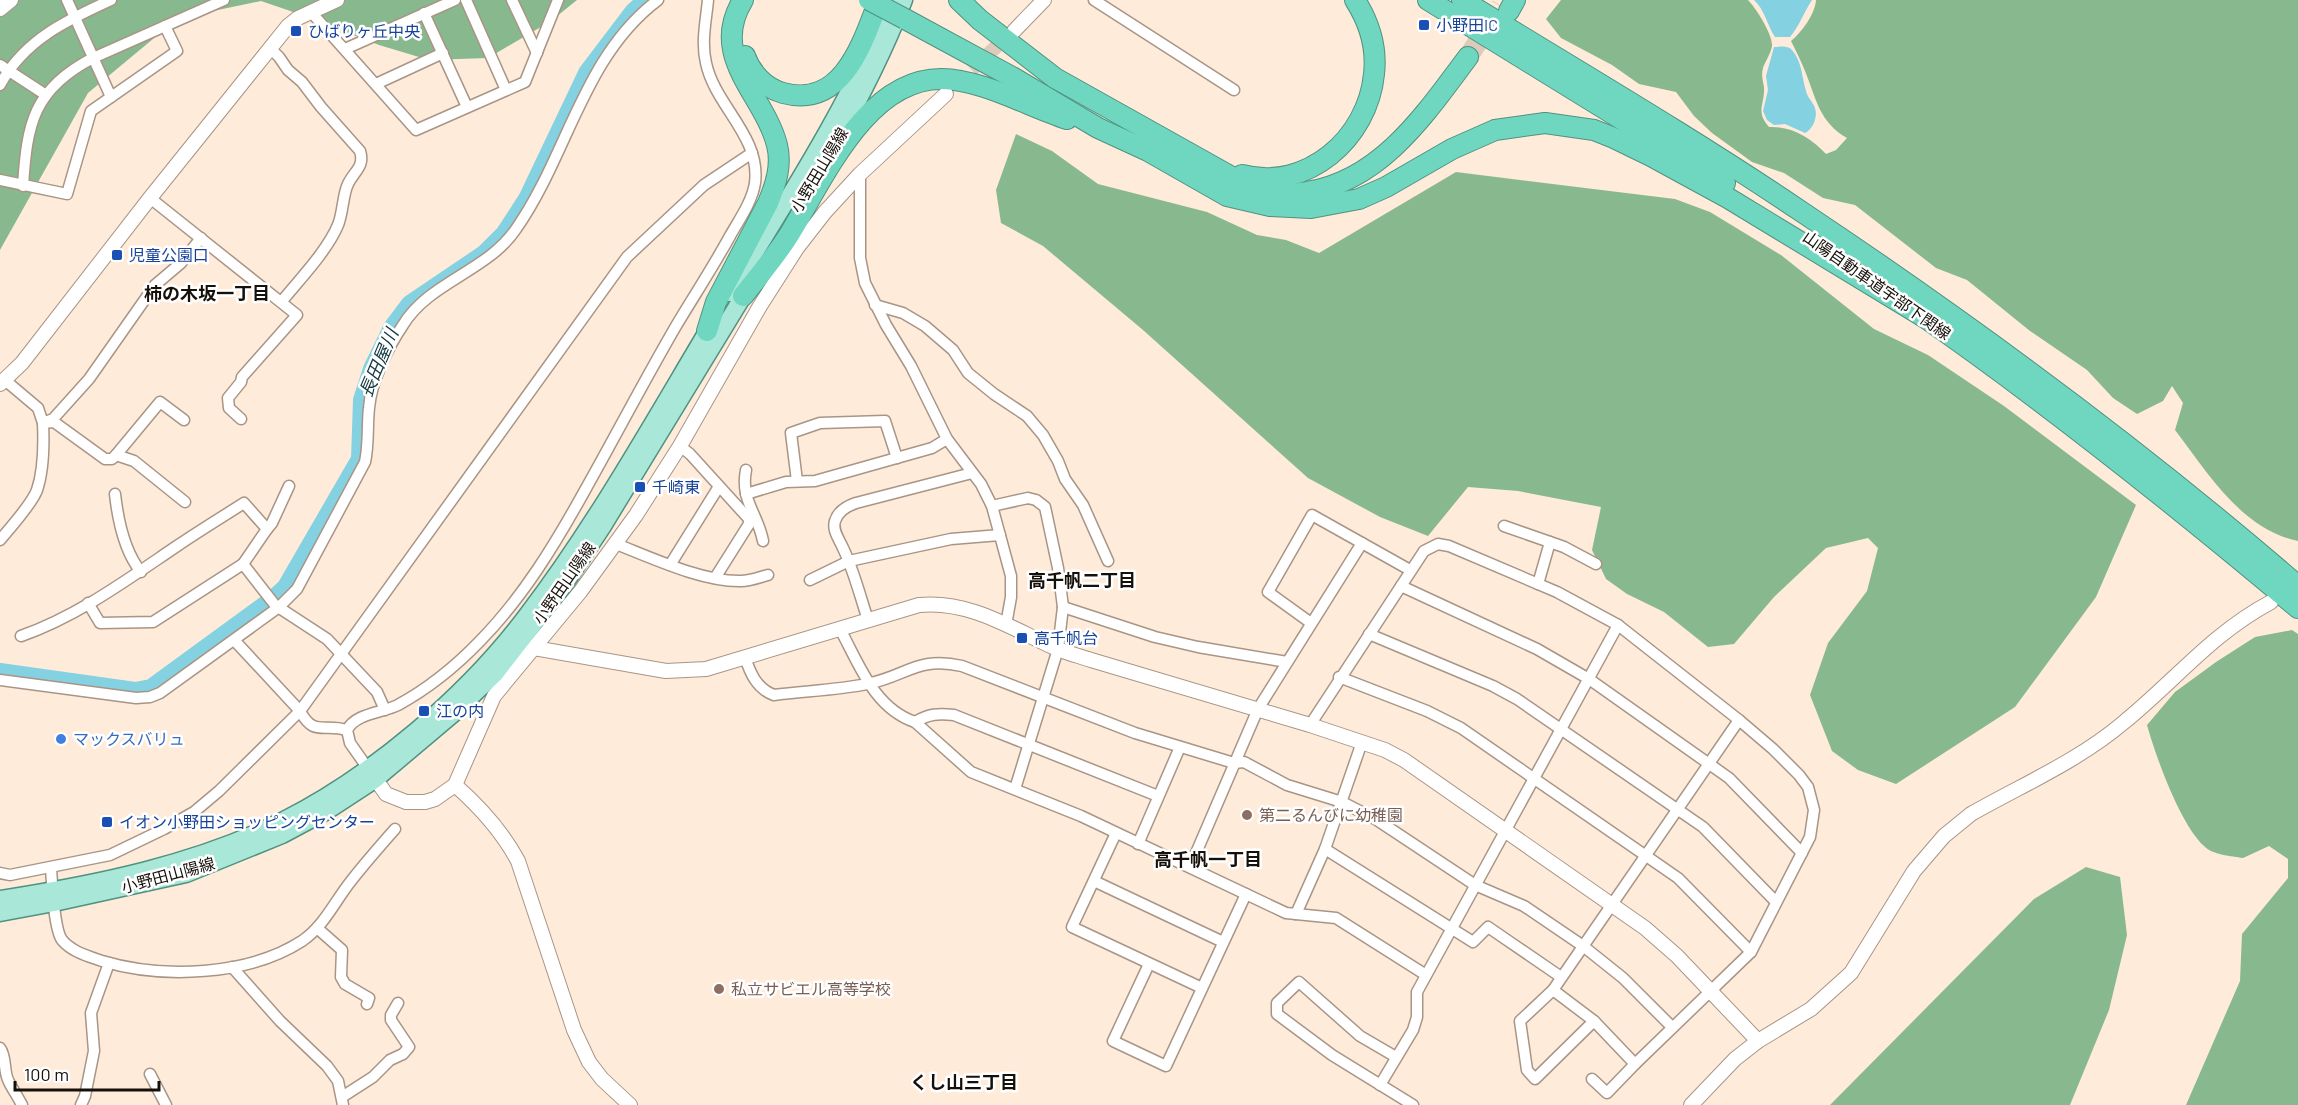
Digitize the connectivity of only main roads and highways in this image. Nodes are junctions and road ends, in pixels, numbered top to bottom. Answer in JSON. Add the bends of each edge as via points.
{"nodes":[{"id":1,"x":743,"y":0,"type":"edge"},
{"id":2,"x":756,"y":0,"type":"edge"},
{"id":3,"x":869,"y":0,"type":"edge"},
{"id":4,"x":879,"y":0,"type":"edge"},
{"id":5,"x":959,"y":0,"type":"edge"},
{"id":6,"x":1355,"y":0,"type":"edge"},
{"id":7,"x":1428,"y":0,"type":"edge"},
{"id":8,"x":1462,"y":0,"type":"edge"},
{"id":9,"x":1474,"y":0,"type":"edge"},
{"id":10,"x":899,"y":6,"type":"edge"},
{"id":11,"x":1542,"y":49,"type":"junction"},
{"id":12,"x":1117,"y":112,"type":"junction"},
{"id":13,"x":1098,"y":128,"type":"junction"},
{"id":14,"x":1219,"y":169,"type":"junction"},
{"id":15,"x":1188,"y":173,"type":"junction"},
{"id":16,"x":743,"y":296,"type":"junction"},
{"id":17,"x":1924,"y":317,"type":"junction"},
{"id":18,"x":707,"y":331,"type":"junction"},
{"id":19,"x":2298,"y":586,"type":"edge"},
{"id":20,"x":2298,"y":608,"type":"edge"},
{"id":21,"x":373,"y":774,"type":"junction"},
{"id":22,"x":53,"y":897,"type":"junction"},
{"id":23,"x":0,"y":899,"type":"edge"},
{"id":24,"x":0,"y":913,"type":"edge"}],
"edges":[{"from":1,"to":18,"type":"highway","via":[[733,24],[733,52],[772,131],[779,169],[768,203],[716,302]]},
{"from":2,"to":4,"type":"highway","via":[[741,32],[747,61],[771,88],[796,95],[832,85],[847,70]]},
{"from":3,"to":10,"type":"highway","bridge":true},
{"from":5,"to":12,"type":"highway","via":[[1055,78]]},
{"from":6,"to":14,"type":"highway","via":[[1369,29],[1375,72],[1366,107],[1349,136],[1322,162],[1293,175],[1257,179]]},
{"from":7,"to":17,"type":"highway","name":"山陽自動車道宇部下関線","via":[[1687,158]]},
{"from":8,"to":11,"type":"highway","name":"山陽自動車道宇部下関線"},
{"from":9,"to":11,"type":"highway"},
{"from":10,"to":12,"type":"highway","via":[[1039,84]]},
{"from":10,"to":13,"type":"highway"},
{"from":10,"to":16,"type":"main road","name":"小野田山陽線","via":[[888,42],[858,104]]},
{"from":10,"to":18,"type":"main road","name":"小野田山陽線"},
{"from":11,"to":19,"type":"highway","name":"山陽自動車道宇部下関線","via":[[1791,204],[1932,301],[2182,489]]},
{"from":12,"to":14,"type":"highway"},
{"from":13,"to":15,"type":"highway"},
{"from":13,"to":16,"type":"highway","via":[[967,82],[941,79],[907,87],[877,105],[850,135],[786,241]]},
{"from":14,"to":15,"type":"highway","via":[[1261,192],[1274,194],[1310,192],[1346,181],[1372,166],[1404,136],[1472,59],[1455,90],[1401,151],[1383,168],[1345,191],[1314,201],[1277,202],[1232,193]]},
{"from":15,"to":17,"type":"highway","via":[[1227,196],[1251,203],[1297,209],[1321,207],[1353,201],[1386,188],[1452,149],[1495,130],[1545,123],[1578,127],[1614,138],[1709,187]]},
{"from":16,"to":21,"type":"main road","name":"小野田山陽線","via":[[603,526],[523,639],[495,674],[452,715]]},
{"from":17,"to":20,"type":"highway","name":"山陽自動車道宇部下関線","via":[[2159,492]]},
{"from":18,"to":21,"type":"main road","name":"小野田山陽線","via":[[591,522],[526,617],[467,683]]},
{"from":21,"to":22,"type":"main road","name":"小野田山陽線","via":[[236,840]]},
{"from":22,"to":23,"type":"main road","name":"小野田山陽線"},
{"from":22,"to":24,"type":"main road","name":"小野田山陽線"}]}
